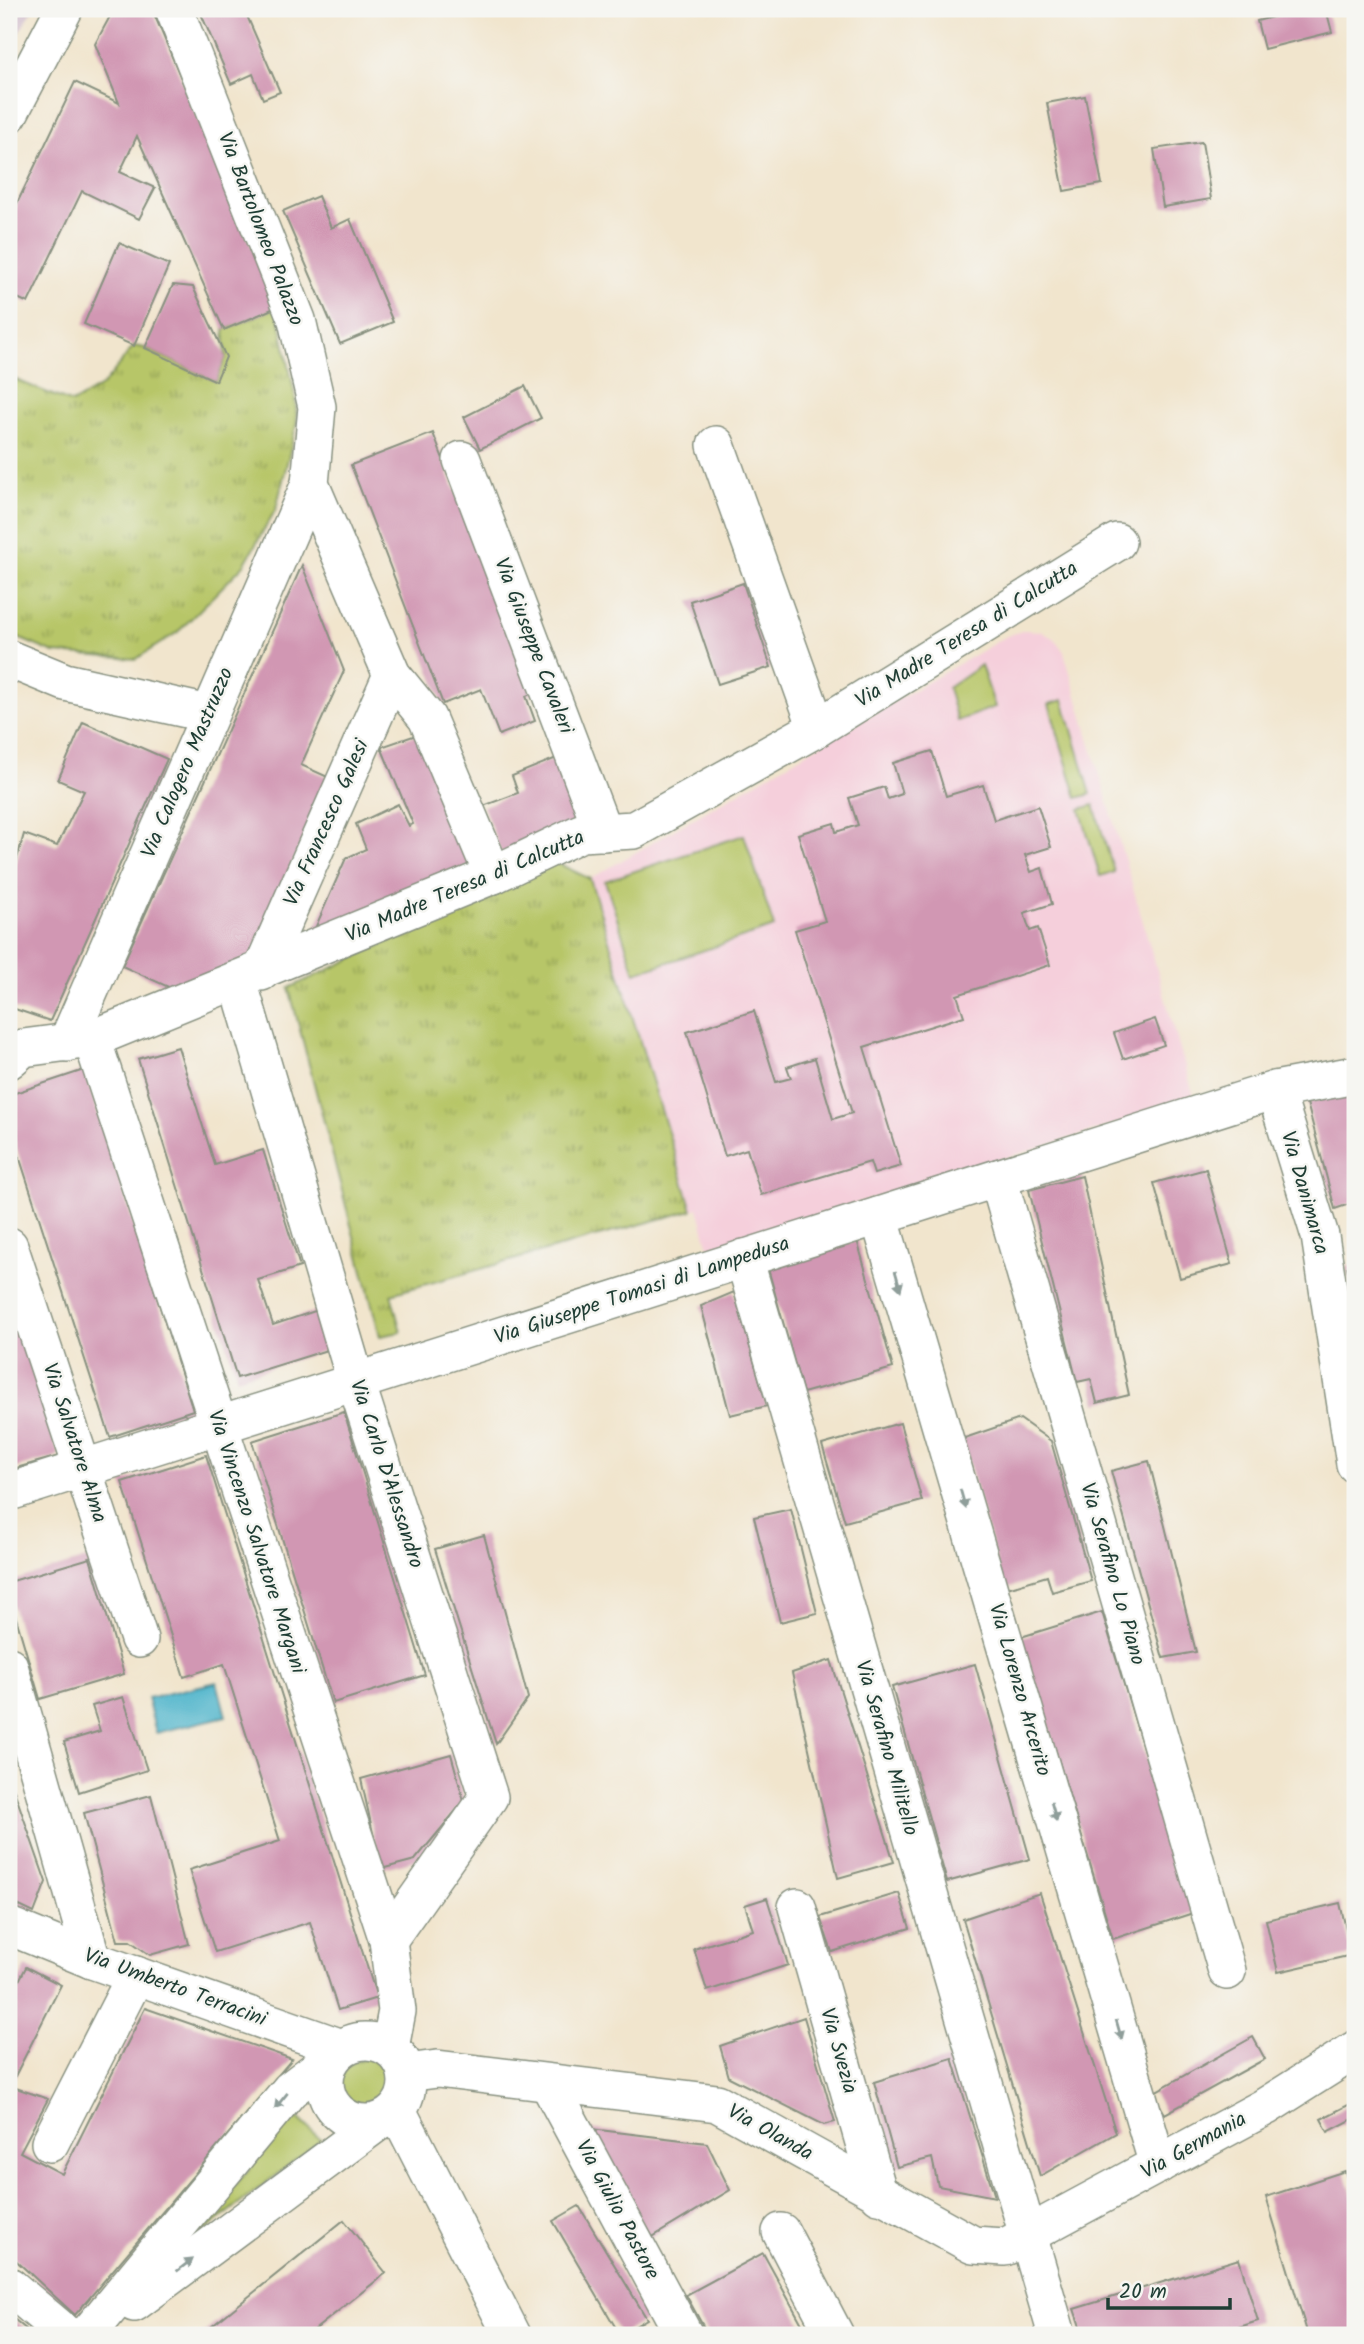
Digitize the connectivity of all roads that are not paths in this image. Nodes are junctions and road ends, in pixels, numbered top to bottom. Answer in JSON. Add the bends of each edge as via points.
{"nodes":[{"id":1,"x":64,"y":9,"type":"edge"},
{"id":2,"x":174,"y":9,"type":"edge"},
{"id":3,"x":9,"y":114,"type":"edge"},
{"id":4,"x":716,"y":445,"type":"dead end"},
{"id":5,"x":462,"y":460,"type":"dead end"},
{"id":6,"x":310,"y":484,"type":"junction"},
{"id":7,"x":1117,"y":542,"type":"dead end"},
{"id":8,"x":9,"y":659,"type":"edge"},
{"id":9,"x":392,"y":675,"type":"junction"},
{"id":10,"x":209,"y":714,"type":"junction"},
{"id":11,"x":817,"y":728,"type":"junction"},
{"id":12,"x":603,"y":832,"type":"junction"},
{"id":13,"x":493,"y":875,"type":"junction"},
{"id":14,"x":250,"y":977,"type":"junction"},
{"id":15,"x":79,"y":1041,"type":"junction"},
{"id":16,"x":14,"y":1051,"type":"edge"},
{"id":17,"x":1355,"y":1075,"type":"edge"},
{"id":18,"x":1275,"y":1090,"type":"junction"},
{"id":19,"x":998,"y":1178,"type":"junction"},
{"id":20,"x":879,"y":1216,"type":"junction"},
{"id":21,"x":9,"y":1246,"type":"edge"},
{"id":22,"x":744,"y":1258,"type":"junction"},
{"id":23,"x":356,"y":1382,"type":"junction"},
{"id":24,"x":218,"y":1426,"type":"junction"},
{"id":25,"x":1355,"y":1464,"type":"edge"},
{"id":26,"x":82,"y":1469,"type":"junction"},
{"id":27,"x":9,"y":1492,"type":"edge"},
{"id":28,"x":139,"y":1639,"type":"dead end"},
{"id":29,"x":9,"y":1666,"type":"edge"},
{"id":30,"x":797,"y":1907,"type":"dead end"},
{"id":31,"x":12,"y":1935,"type":"edge"},
{"id":32,"x":388,"y":1940,"type":"junction"},
{"id":33,"x":92,"y":1960,"type":"junction"},
{"id":34,"x":1227,"y":1971,"type":"dead end"},
{"id":35,"x":136,"y":1975,"type":"junction"},
{"id":36,"x":1355,"y":2050,"type":"edge"},
{"id":37,"x":337,"y":2053,"type":"junction"},
{"id":38,"x":398,"y":2061,"type":"junction"},
{"id":39,"x":549,"y":2084,"type":"junction"},
{"id":40,"x":387,"y":2116,"type":"junction"},
{"id":41,"x":50,"y":2143,"type":"dead end"},
{"id":42,"x":1158,"y":2165,"type":"junction"},
{"id":43,"x":879,"y":2194,"type":"junction"},
{"id":44,"x":781,"y":2232,"type":"dead end"},
{"id":45,"x":1029,"y":2237,"type":"junction"},
{"id":46,"x":9,"y":2286,"type":"edge"},
{"id":47,"x":67,"y":2335,"type":"edge"},
{"id":48,"x":89,"y":2335,"type":"edge"},
{"id":49,"x":512,"y":2335,"type":"edge"},
{"id":50,"x":684,"y":2335,"type":"edge"},
{"id":51,"x":835,"y":2335,"type":"edge"},
{"id":52,"x":1057,"y":2335,"type":"edge"}],
"edges":[{"from":1,"to":3,"type":"street"},
{"from":2,"to":6,"type":"street","name":"Via Bartolomeo Palazzo","via":[[298,320],[317,407]]},
{"from":4,"to":11,"type":"street"},
{"from":5,"to":12,"type":"street","name":"Via Giuseppe Cavaleri"},
{"from":6,"to":9,"type":"street","name":"Via Bartolomeo Palazzo"},
{"from":6,"to":10,"type":"street","name":"Via Calogero Mastruzzo"},
{"from":7,"to":11,"type":"street","name":"Via Madre Teresa di Calcutta"},
{"from":8,"to":10,"type":"street","via":[[65,682]]},
{"from":9,"to":13,"type":"street","name":"Via Bartolomeo Palazzo","via":[[427,718]]},
{"from":9,"to":14,"type":"street","name":"Via Francesco Galesi"},
{"from":10,"to":15,"type":"street","name":"Via Calogero Mastruzzo"},
{"from":11,"to":12,"type":"street","name":"Via Madre Teresa di Calcutta","via":[[634,830]]},
{"from":12,"to":13,"type":"street","name":"Via Madre Teresa di Calcutta","via":[[581,833]]},
{"from":13,"to":14,"type":"street","name":"Via Madre Teresa di Calcutta"},
{"from":14,"to":15,"type":"street","name":"Via Madre Teresa di Calcutta"},
{"from":14,"to":23,"type":"street","name":"Via Carlo D'Alessandro"},
{"from":15,"to":16,"type":"street","name":"Via Madre Teresa di Calcutta"},
{"from":15,"to":24,"type":"street","name":"Via Vincenzo Salvatore Margani"},
{"from":17,"to":18,"type":"street","name":"Via Giuseppe Tomasi di Lampedusa"},
{"from":18,"to":19,"type":"street","name":"Via Giuseppe Tomasi di Lampedusa"},
{"from":18,"to":25,"type":"street","name":"Via Danimarca","via":[[1320,1236]]},
{"from":19,"to":20,"type":"street","name":"Via Giuseppe Tomasi di Lampedusa"},
{"from":19,"to":34,"type":"street","name":"Via Serafino Lo Piano"},
{"from":20,"to":22,"type":"street","name":"Via Giuseppe Tomasi di Lampedusa"},
{"from":20,"to":42,"type":"street","name":"Via Lorenzo Arcerito","one_way":true},
{"from":21,"to":26,"type":"street","name":"Via Salvatore Alma"},
{"from":22,"to":23,"type":"street","name":"Via Giuseppe Tomasi di Lampedusa"},
{"from":22,"to":45,"type":"street","name":"Via Serafino Militello"},
{"from":23,"to":24,"type":"street","name":"Via Giuseppe Tomasi di Lampedusa"},
{"from":23,"to":32,"type":"street","name":"Via Carlo D'Alessandro","via":[[489,1797]]},
{"from":24,"to":26,"type":"street","name":"Via Giuseppe Tomasi di Lampedusa"},
{"from":24,"to":32,"type":"street","name":"Via Vincenzo Salvatore Margani"},
{"from":26,"to":27,"type":"street","name":"Via Giuseppe Tomasi di Lampedusa"},
{"from":26,"to":28,"type":"street","name":"Via Salvatore Alma"},
{"from":29,"to":33,"type":"street"},
{"from":30,"to":43,"type":"street","name":"Via Svezia"},
{"from":31,"to":33,"type":"street","name":"Via Umberto Terracini"},
{"from":32,"to":38,"type":"street","name":"Via Vincenzo Salvatore Margani"},
{"from":33,"to":35,"type":"street","name":"Via Umberto Terracini"},
{"from":35,"to":37,"type":"street","name":"Via Umberto Terracini"},
{"from":35,"to":41,"type":"street"},
{"from":36,"to":42,"type":"street","name":"Via Germania","via":[[1265,2107]]},
{"from":37,"to":38,"type":"street","via":[[357,2041],[374,2041]]},
{"from":37,"to":40,"type":"street","via":[[324,2084],[336,2110],[348,2119]]},
{"from":37,"to":48,"type":"street","one_way":true,"via":[[290,2090]]},
{"from":38,"to":39,"type":"street","name":"Via Olanda"},
{"from":38,"to":40,"type":"street","via":[[407,2085]]},
{"from":39,"to":43,"type":"street","name":"Via Olanda","via":[[717,2103]]},
{"from":39,"to":50,"type":"street","name":"Via Giulio Pastore"},
{"from":48,"to":40,"type":"street","one_way":true},
{"from":40,"to":49,"type":"street"},
{"from":42,"to":45,"type":"street","name":"Via Germania"},
{"from":43,"to":45,"type":"street","name":"Via Olanda","via":[[974,2245],[1005,2247]]},
{"from":44,"to":51,"type":"street"},
{"from":45,"to":52,"type":"street","name":"Via Serafino Militello"},
{"from":46,"to":47,"type":"street"}]}
